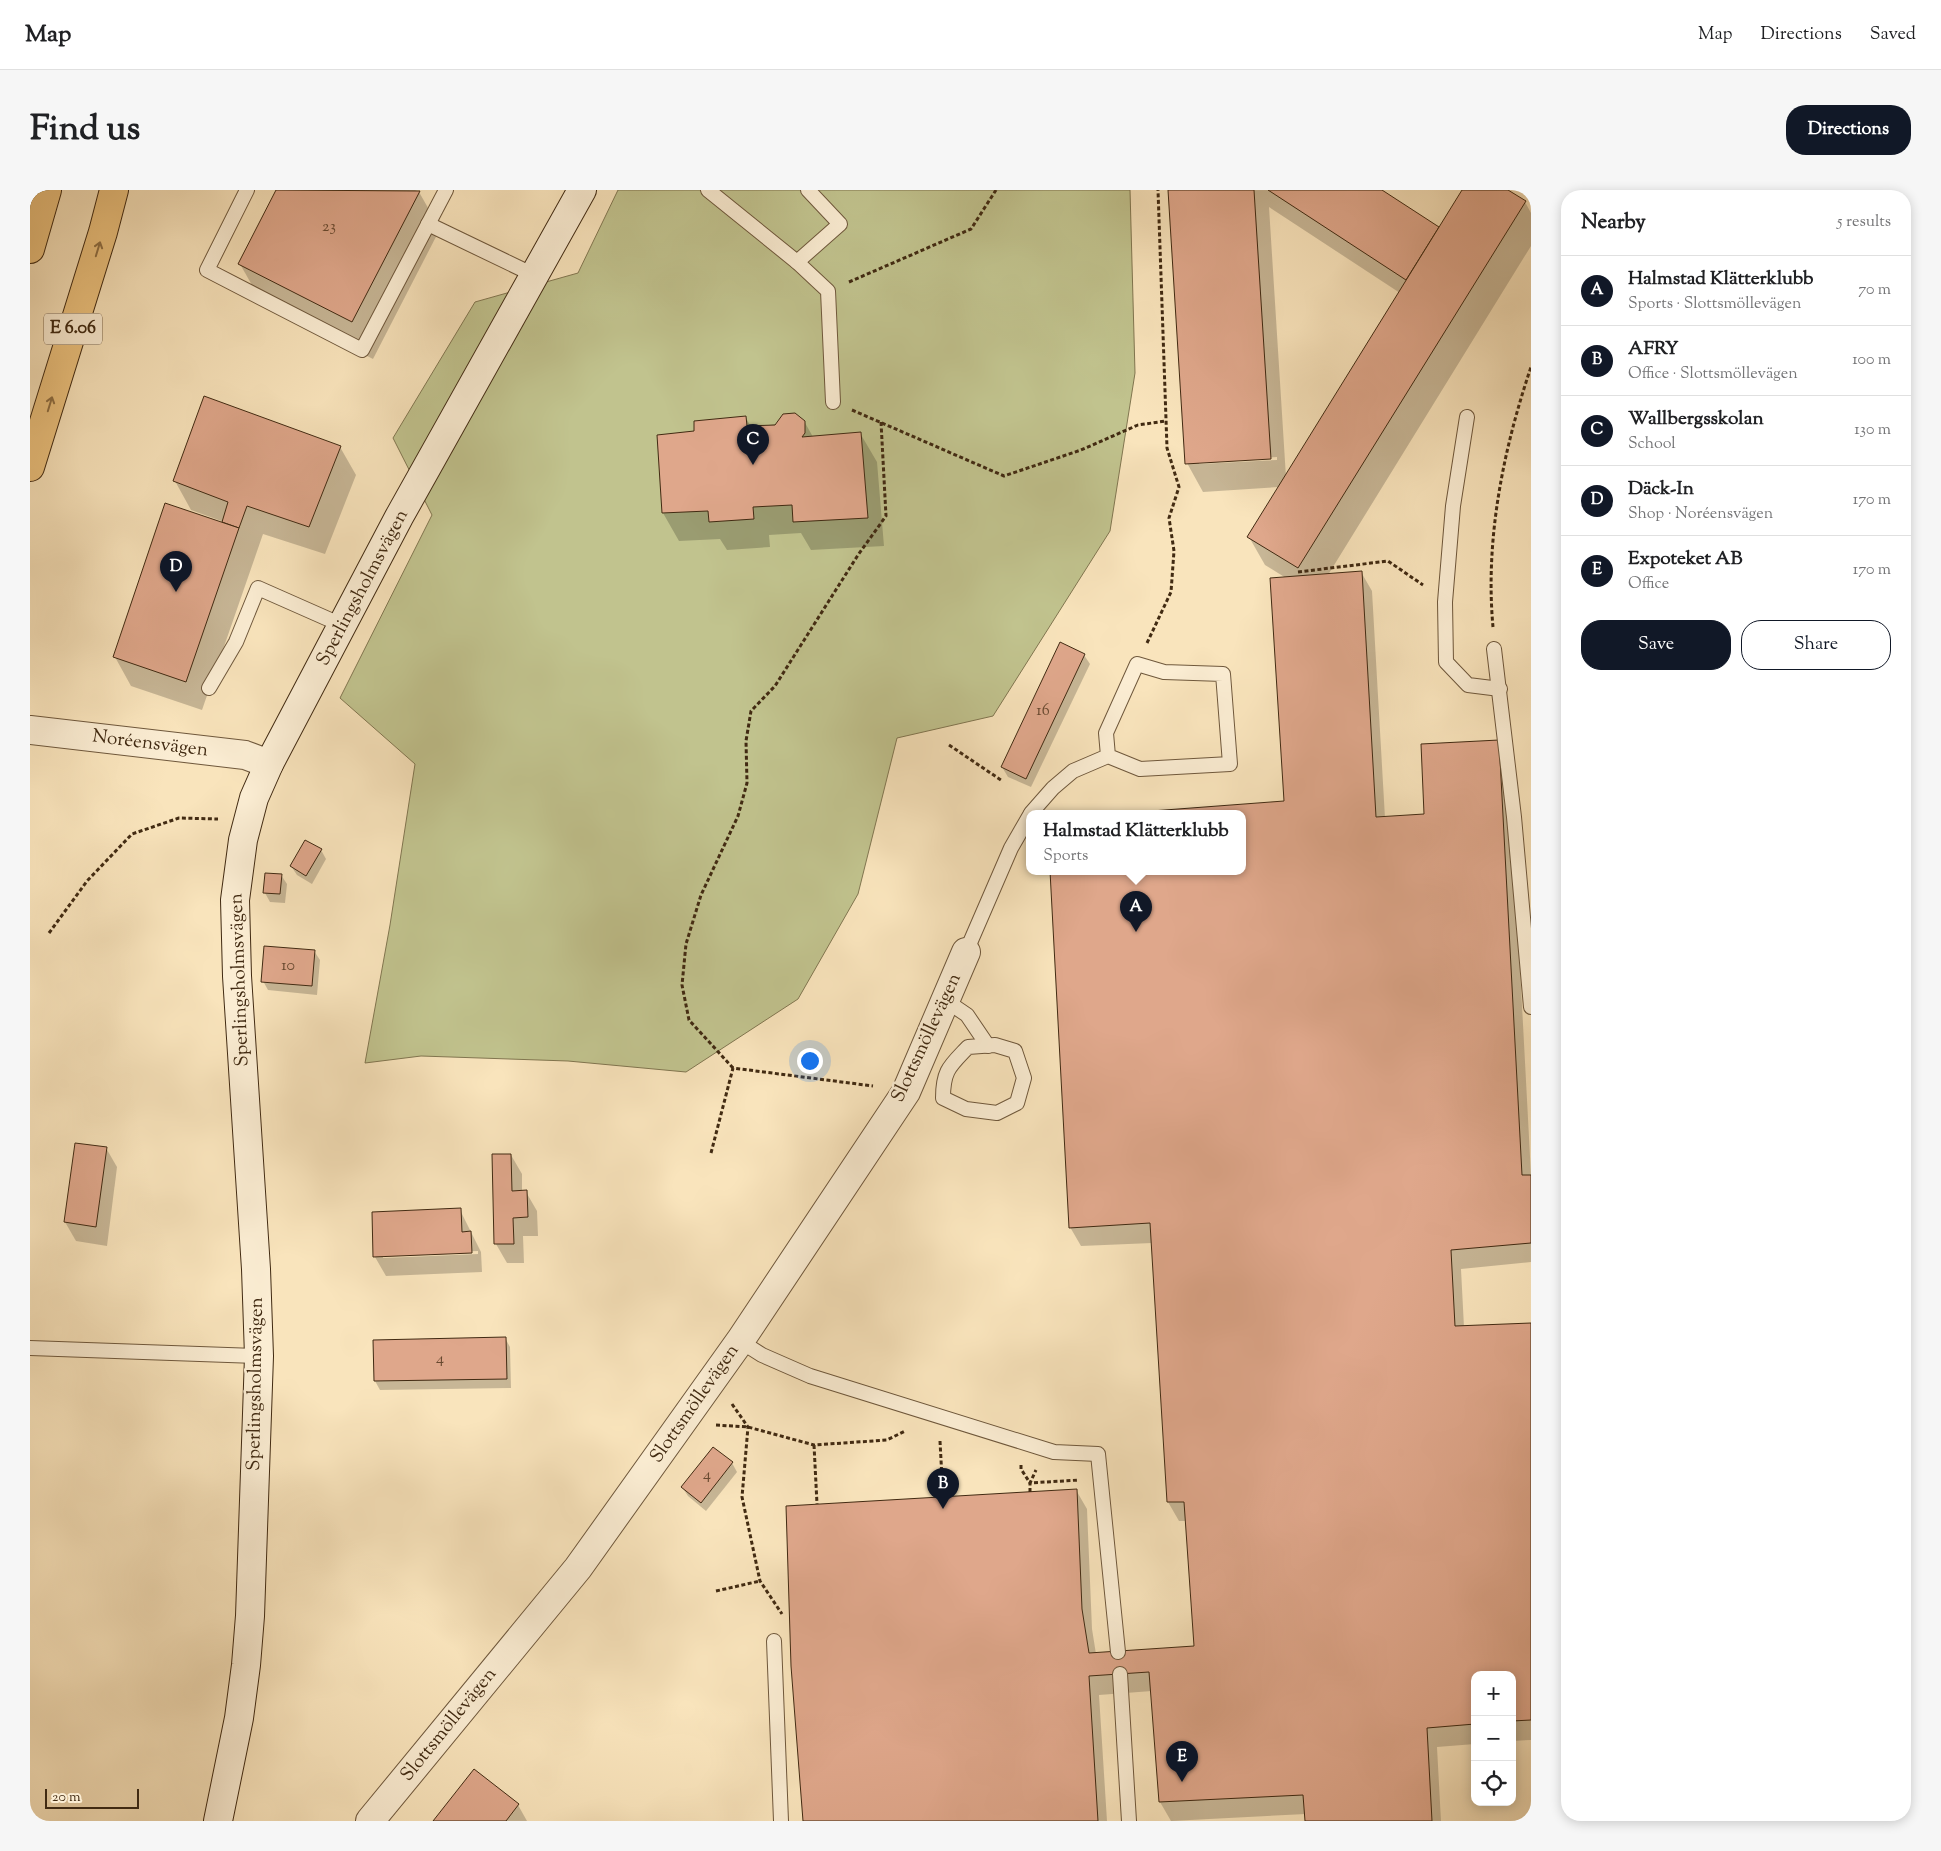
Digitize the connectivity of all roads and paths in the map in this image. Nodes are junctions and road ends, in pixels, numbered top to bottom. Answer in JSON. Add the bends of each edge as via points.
{"nodes":[{"id":1,"x":47,"y":190,"type":"edge"},
{"id":2,"x":114,"y":190,"type":"edge"},
{"id":3,"x":247,"y":190,"type":"edge"},
{"id":4,"x":446,"y":190,"type":"edge"},
{"id":5,"x":582,"y":190,"type":"edge"},
{"id":6,"x":708,"y":190,"type":"edge"},
{"id":7,"x":808,"y":190,"type":"edge"},
{"id":8,"x":996,"y":190,"type":"edge"},
{"id":9,"x":1158,"y":190,"type":"edge"},
{"id":10,"x":428,"y":224,"type":"junction"},
{"id":11,"x":30,"y":248,"type":"edge"},
{"id":12,"x":797,"y":262,"type":"junction"},
{"id":13,"x":536,"y":276,"type":"junction"},
{"id":14,"x":828,"y":291,"type":"junction"},
{"id":15,"x":1531,"y":367,"type":"edge"},
{"id":16,"x":833,"y":402,"type":"joint"},
{"id":17,"x":1467,"y":417,"type":"dead end"},
{"id":18,"x":1166,"y":421,"type":"junction"},
{"id":19,"x":881,"y":422,"type":"junction"},
{"id":20,"x":30,"y":467,"type":"edge"},
{"id":21,"x":1298,"y":572,"type":"dead end"},
{"id":22,"x":1423,"y":585,"type":"dead end"},
{"id":23,"x":344,"y":626,"type":"junction"},
{"id":24,"x":1494,"y":649,"type":"joint"},
{"id":25,"x":1137,"y":664,"type":"junction"},
{"id":26,"x":209,"y":688,"type":"dead end"},
{"id":27,"x":1500,"y":689,"type":"junction"},
{"id":28,"x":30,"y":730,"type":"edge"},
{"id":29,"x":949,"y":745,"type":"dead end"},
{"id":30,"x":1108,"y":756,"type":"junction"},
{"id":31,"x":269,"y":764,"type":"junction"},
{"id":32,"x":1001,"y":780,"type":"dead end"},
{"id":33,"x":1034,"y":810,"type":"edge"},
{"id":34,"x":249,"y":819,"type":"junction"},
{"id":35,"x":1026,"y":821,"type":"edge"},
{"id":36,"x":49,"y":933,"type":"dead end"},
{"id":37,"x":966,"y":952,"type":"joint"},
{"id":38,"x":946,"y":1000,"type":"junction"},
{"id":39,"x":1531,"y":1007,"type":"edge"},
{"id":40,"x":988,"y":1046,"type":"junction"},
{"id":41,"x":733,"y":1068,"type":"junction"},
{"id":42,"x":906,"y":1092,"type":"junction"},
{"id":43,"x":711,"y":1153,"type":"dead end"},
{"id":44,"x":740,"y":1341,"type":"junction"},
{"id":45,"x":30,"y":1348,"type":"edge"},
{"id":46,"x":259,"y":1356,"type":"junction"},
{"id":47,"x":729,"y":1399,"type":"dead end"},
{"id":48,"x":710,"y":1425,"type":"dead end"},
{"id":49,"x":748,"y":1427,"type":"junction"},
{"id":50,"x":908,"y":1430,"type":"dead end"},
{"id":51,"x":814,"y":1445,"type":"junction"},
{"id":52,"x":941,"y":1463,"type":"dead end"},
{"id":53,"x":1099,"y":1470,"type":"junction"},
{"id":54,"x":1030,"y":1492,"type":"dead end"},
{"id":55,"x":943,"y":1498,"type":"dead end"},
{"id":56,"x":817,"y":1504,"type":"dead end"},
{"id":57,"x":760,"y":1581,"type":"junction"},
{"id":58,"x":716,"y":1591,"type":"dead end"},
{"id":59,"x":782,"y":1614,"type":"dead end"},
{"id":60,"x":774,"y":1641,"type":"dead end"},
{"id":61,"x":1118,"y":1652,"type":"dead end"},
{"id":62,"x":1120,"y":1674,"type":"dead end"},
{"id":63,"x":218,"y":1821,"type":"edge"},
{"id":64,"x":370,"y":1821,"type":"edge"},
{"id":65,"x":781,"y":1821,"type":"edge"},
{"id":66,"x":1129,"y":1821,"type":"edge"}],
"edges":[{"from":1,"to":11,"type":"highway"},
{"from":20,"to":2,"type":"highway","number":"E 6.06","one_way":true},
{"from":3,"to":10,"type":"lane","via":[[207,270],[362,350]]},
{"from":4,"to":10,"type":"lane"},
{"from":5,"to":13,"type":"street","name":"Sperlingsholmsvägen"},
{"from":6,"to":12,"type":"lane"},
{"from":7,"to":12,"type":"lane","via":[[840,224]]},
{"from":8,"to":14,"type":"path","via":[[971,229]]},
{"from":9,"to":18,"type":"path"},
{"from":10,"to":13,"type":"lane"},
{"from":12,"to":14,"type":"lane"},
{"from":13,"to":23,"type":"street","name":"Sperlingsholmsvägen","via":[[399,517]]},
{"from":14,"to":16,"type":"lane"},
{"from":15,"to":24,"type":"path","via":[[1504,468],[1492,540],[1489,589]]},
{"from":16,"to":19,"type":"path"},
{"from":17,"to":27,"type":"lane","via":[[1453,506],[1445,602],[1446,662],[1468,684]]},
{"from":18,"to":19,"type":"path","via":[[1138,425],[1081,450],[1004,476]]},
{"from":18,"to":25,"type":"path","via":[[1167,448],[1178,487],[1169,518],[1174,551],[1171,592]]},
{"from":19,"to":41,"type":"path","via":[[886,516],[775,686],[750,711],[746,741],[747,783],[738,816],[702,895],[686,944],[682,985],[689,1020]]},
{"from":21,"to":22,"type":"path","via":[[1388,561]]},
{"from":23,"to":26,"type":"lane","via":[[258,588],[236,642]]},
{"from":23,"to":31,"type":"street","name":"Sperlingsholmsvägen"},
{"from":24,"to":27,"type":"lane"},
{"from":25,"to":30,"type":"lane","via":[[1106,733]]},
{"from":25,"to":30,"type":"lane","via":[[1164,672],[1223,674],[1230,764],[1140,769]]},
{"from":27,"to":39,"type":"lane"},
{"from":28,"to":31,"type":"street","name":"Noréensvägen","via":[[245,755]]},
{"from":29,"to":32,"type":"path"},
{"from":30,"to":33,"type":"lane","via":[[1073,771]]},
{"from":31,"to":34,"type":"street","name":"Sperlingsholmsvägen"},
{"from":34,"to":36,"type":"path","via":[[179,818],[132,834],[87,881]]},
{"from":34,"to":46,"type":"street","name":"Sperlingsholmsvägen","via":[[235,900]]},
{"from":35,"to":37,"type":"lane"},
{"from":37,"to":38,"type":"street","name":"Slottsmöllevägen"},
{"from":38,"to":40,"type":"lane","via":[[967,1015]]},
{"from":38,"to":42,"type":"street","name":"Slottsmöllevägen"},
{"from":40,"to":40,"type":"lane","via":[[968,1047],[952,1065],[943,1079],[943,1098],[966,1109],[997,1113],[1017,1103],[1024,1078],[1015,1051]]},
{"from":41,"to":42,"type":"path"},
{"from":41,"to":43,"type":"path"},
{"from":42,"to":44,"type":"street","name":"Slottsmöllevägen"},
{"from":44,"to":53,"type":"lane","via":[[762,1355],[810,1376],[1054,1452],[1098,1454]]},
{"from":44,"to":64,"type":"street","name":"Slottsmöllevägen","via":[[578,1568]]},
{"from":45,"to":46,"type":"lane"},
{"from":46,"to":63,"type":"street","name":"Sperlingsholmsvägen","via":[[246,1665]]},
{"from":47,"to":49,"type":"path"},
{"from":48,"to":49,"type":"path"},
{"from":49,"to":51,"type":"path"},
{"from":49,"to":57,"type":"path","via":[[742,1498]]},
{"from":50,"to":51,"type":"path","via":[[886,1440]]},
{"from":51,"to":56,"type":"path"},
{"from":52,"to":55,"type":"path"},
{"from":53,"to":54,"type":"path","via":[[1082,1480],[1030,1483]]},
{"from":53,"to":61,"type":"lane"},
{"from":57,"to":58,"type":"path"},
{"from":57,"to":59,"type":"path"},
{"from":60,"to":65,"type":"lane"},
{"from":62,"to":66,"type":"lane"}]}
